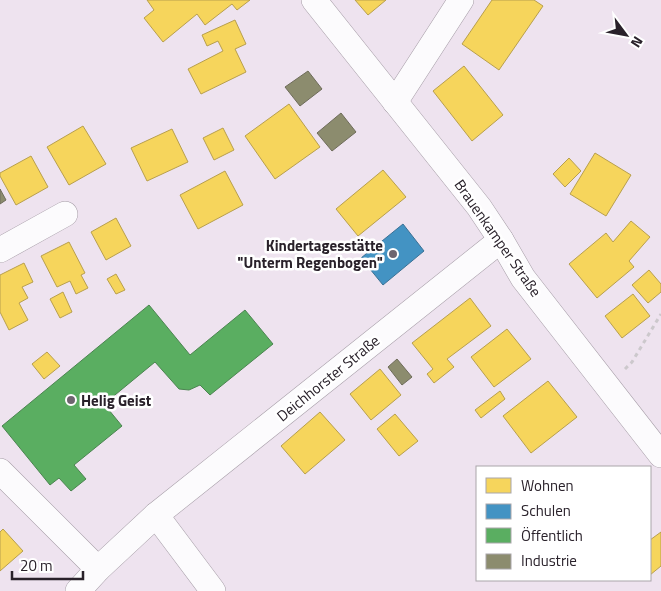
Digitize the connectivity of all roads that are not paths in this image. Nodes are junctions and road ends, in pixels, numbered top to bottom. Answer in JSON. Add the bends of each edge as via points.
{"nodes":[{"id":1,"x":314,"y":0,"type":"edge"},
{"id":2,"x":461,"y":0,"type":"edge"},
{"id":3,"x":396,"y":102,"type":"junction"},
{"id":4,"x":65,"y":214,"type":"dead end"},
{"id":5,"x":501,"y":240,"type":"junction"},
{"id":6,"x":0,"y":250,"type":"edge"},
{"id":7,"x":661,"y":455,"type":"edge"},
{"id":8,"x":0,"y":472,"type":"edge"},
{"id":9,"x":156,"y":515,"type":"junction"},
{"id":10,"x":98,"y":570,"type":"junction"},
{"id":11,"x":78,"y":591,"type":"edge"},
{"id":12,"x":213,"y":591,"type":"edge"}],
"edges":[{"from":1,"to":3,"type":"street","name":"Brauenkamper Straße"},
{"from":2,"to":3,"type":"street"},
{"from":3,"to":5,"type":"street","name":"Brauenkamper Straße"},
{"from":4,"to":6,"type":"street"},
{"from":5,"to":7,"type":"street","name":"Brauenkamper Straße","via":[[523,278]]},
{"from":5,"to":9,"type":"street","name":"Deichhorster Straße"},
{"from":8,"to":10,"type":"street"},
{"from":9,"to":10,"type":"street","name":"Deichhorster Straße"},
{"from":9,"to":12,"type":"street"},
{"from":10,"to":11,"type":"street","name":"Deichhorster Straße"}]}
